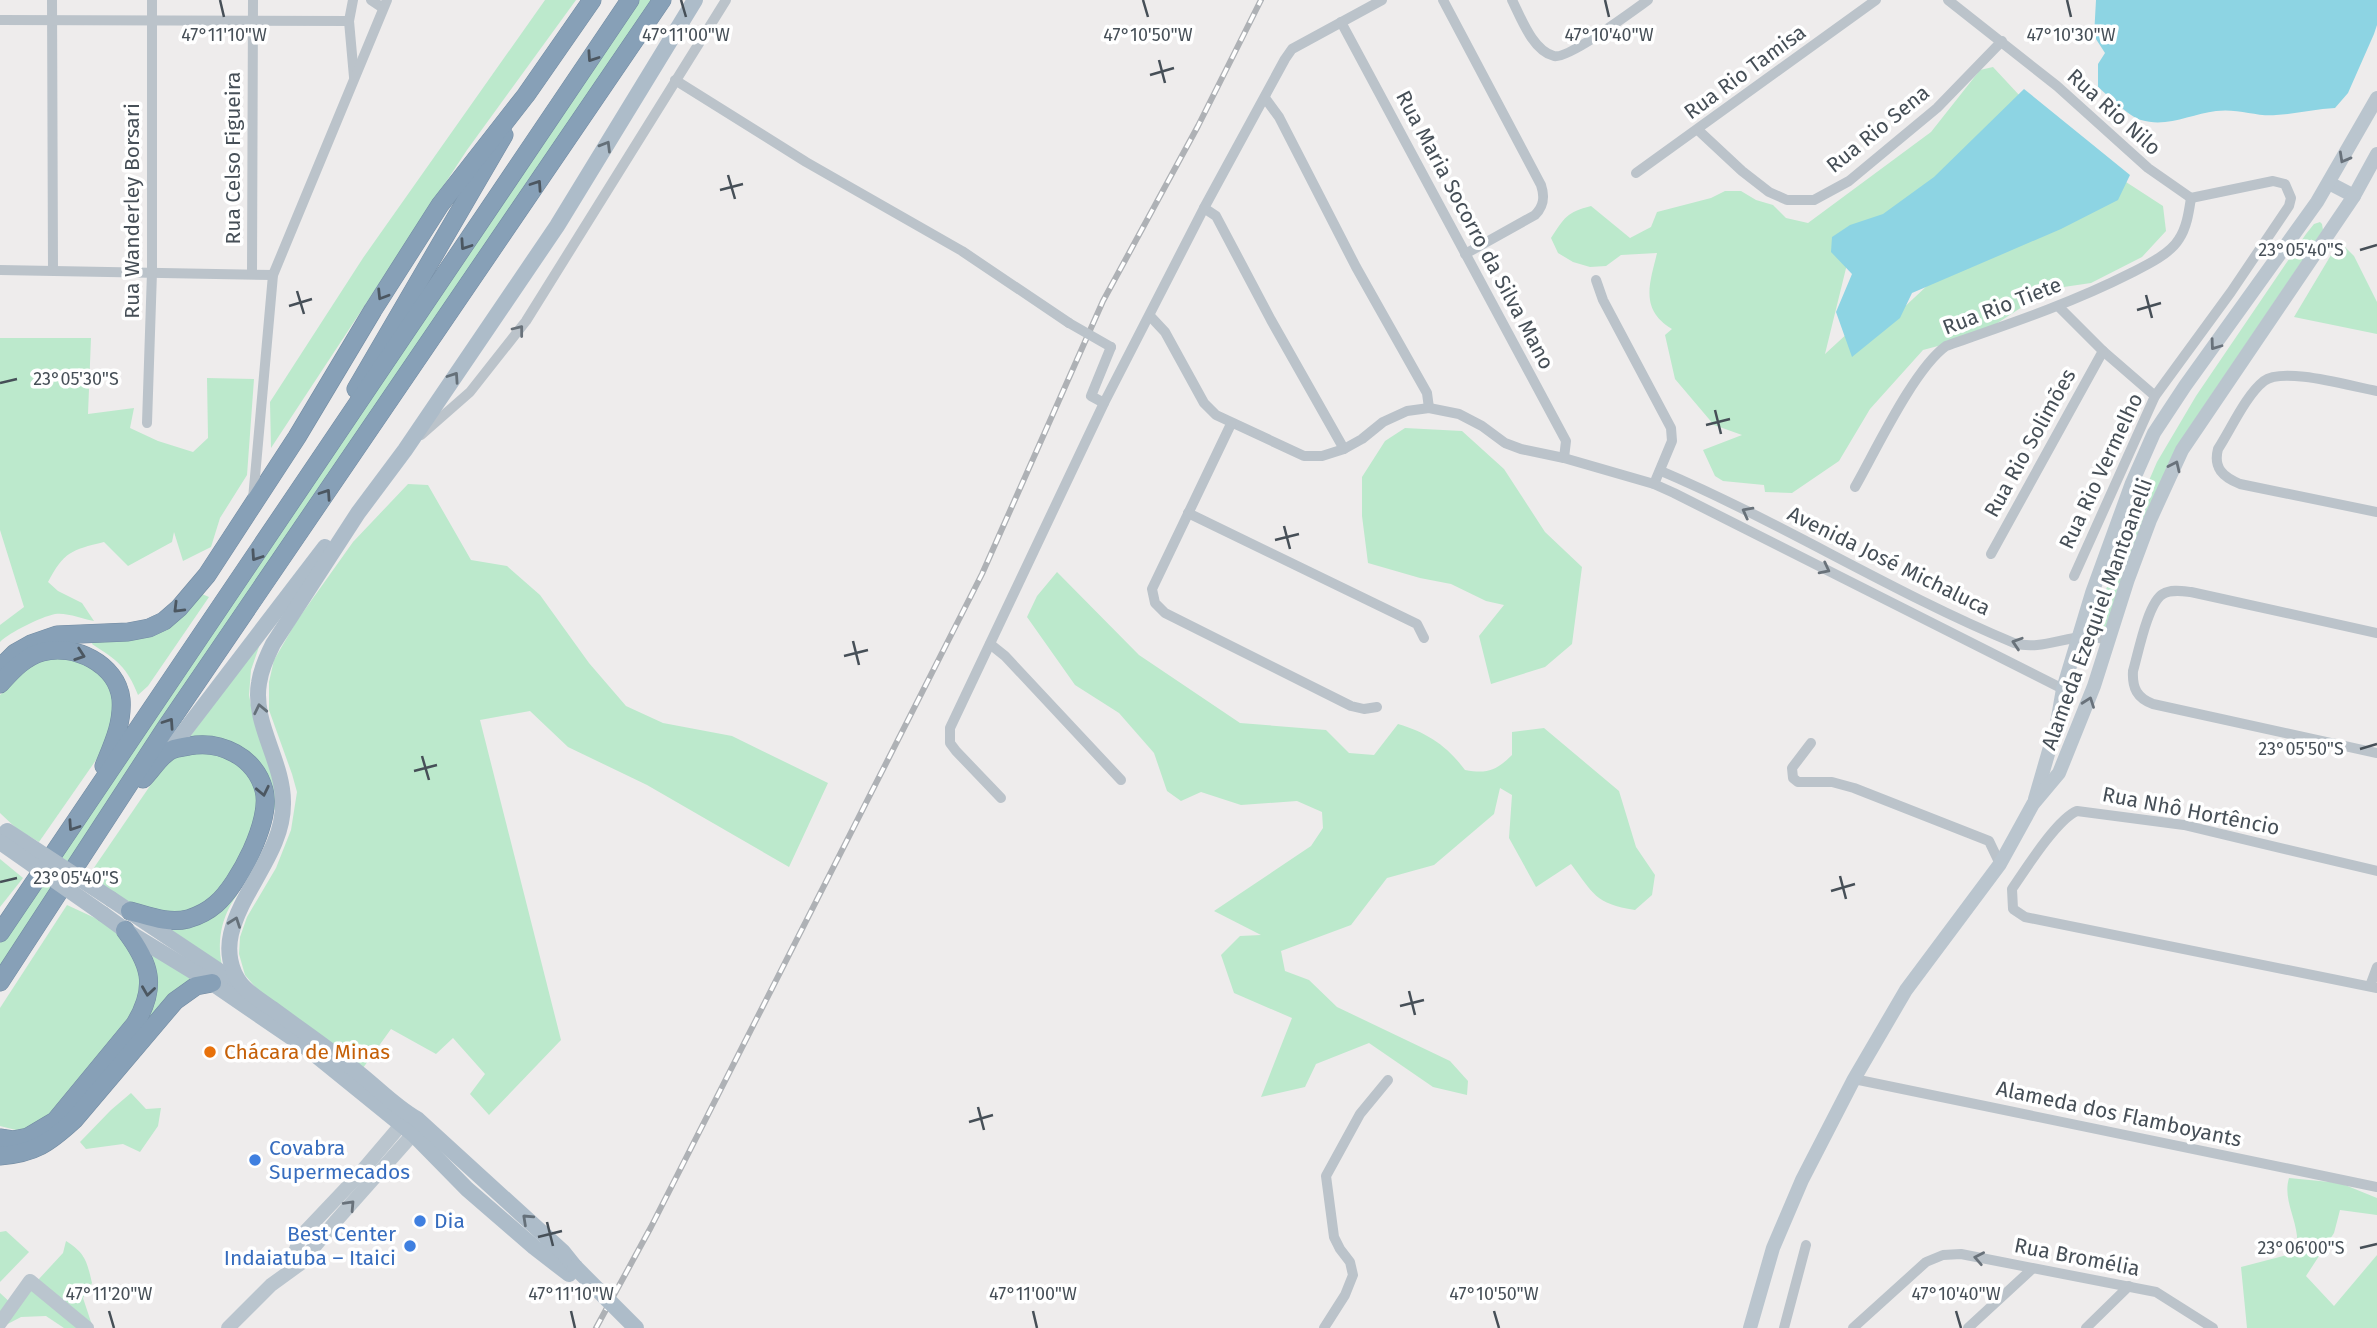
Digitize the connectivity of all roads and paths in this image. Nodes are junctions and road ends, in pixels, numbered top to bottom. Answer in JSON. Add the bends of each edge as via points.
{"nodes":[{"id":1,"x":52,"y":0,"type":"edge"},
{"id":2,"x":152,"y":0,"type":"edge"},
{"id":3,"x":253,"y":0,"type":"edge"},
{"id":4,"x":353,"y":0,"type":"edge"},
{"id":5,"x":371,"y":0,"type":"edge"},
{"id":6,"x":592,"y":0,"type":"edge"},
{"id":7,"x":630,"y":0,"type":"edge"},
{"id":8,"x":662,"y":0,"type":"edge"},
{"id":9,"x":695,"y":0,"type":"edge"},
{"id":10,"x":726,"y":0,"type":"edge"},
{"id":11,"x":1382,"y":0,"type":"edge"},
{"id":12,"x":1443,"y":0,"type":"edge"},
{"id":13,"x":1512,"y":0,"type":"edge"},
{"id":14,"x":1648,"y":0,"type":"edge"},
{"id":15,"x":1876,"y":0,"type":"edge"},
{"id":16,"x":1948,"y":0,"type":"edge"},
{"id":17,"x":385,"y":4,"type":"edge"},
{"id":18,"x":0,"y":20,"type":"edge"},
{"id":19,"x":52,"y":20,"type":"junction"},
{"id":20,"x":152,"y":21,"type":"junction"},
{"id":21,"x":253,"y":21,"type":"junction"},
{"id":22,"x":349,"y":21,"type":"junction"},
{"id":23,"x":1341,"y":22,"type":"junction"},
{"id":24,"x":2002,"y":41,"type":"junction"},
{"id":25,"x":676,"y":80,"type":"junction"},
{"id":26,"x":354,"y":81,"type":"junction"},
{"id":27,"x":526,"y":95,"type":"junction"},
{"id":28,"x":1265,"y":98,"type":"junction"},
{"id":29,"x":2377,"y":98,"type":"edge"},
{"id":30,"x":1698,"y":130,"type":"junction"},
{"id":31,"x":2377,"y":154,"type":"edge"},
{"id":32,"x":1636,"y":173,"type":"dead end"},
{"id":33,"x":2329,"y":183,"type":"junction"},
{"id":34,"x":2354,"y":196,"type":"junction"},
{"id":35,"x":2191,"y":198,"type":"junction"},
{"id":36,"x":2317,"y":202,"type":"junction"},
{"id":37,"x":1204,"y":208,"type":"junction"},
{"id":38,"x":2339,"y":218,"type":"junction"},
{"id":39,"x":1465,"y":254,"type":"junction"},
{"id":40,"x":0,"y":270,"type":"edge"},
{"id":41,"x":53,"y":270,"type":"junction"},
{"id":42,"x":152,"y":272,"type":"junction"},
{"id":43,"x":252,"y":274,"type":"junction"},
{"id":44,"x":273,"y":275,"type":"junction"},
{"id":45,"x":1596,"y":280,"type":"dead end"},
{"id":46,"x":2059,"y":307,"type":"junction"},
{"id":47,"x":1150,"y":316,"type":"junction"},
{"id":48,"x":2103,"y":351,"type":"junction"},
{"id":49,"x":2377,"y":391,"type":"edge"},
{"id":50,"x":2155,"y":396,"type":"junction"},
{"id":51,"x":1104,"y":403,"type":"junction"},
{"id":52,"x":1429,"y":408,"type":"junction"},
{"id":53,"x":147,"y":423,"type":"dead end"},
{"id":54,"x":1231,"y":424,"type":"junction"},
{"id":55,"x":1344,"y":449,"type":"junction"},
{"id":56,"x":405,"y":450,"type":"junction"},
{"id":57,"x":1564,"y":458,"type":"junction"},
{"id":58,"x":1661,"y":471,"type":"junction"},
{"id":59,"x":1654,"y":484,"type":"junction"},
{"id":60,"x":1855,"y":488,"type":"dead end"},
{"id":61,"x":252,"y":506,"type":"junction"},
{"id":62,"x":2377,"y":512,"type":"edge"},
{"id":63,"x":358,"y":513,"type":"junction"},
{"id":64,"x":1188,"y":513,"type":"junction"},
{"id":65,"x":282,"y":517,"type":"junction"},
{"id":66,"x":1991,"y":554,"type":"dead end"},
{"id":67,"x":2074,"y":576,"type":"dead end"},
{"id":68,"x":2377,"y":634,"type":"edge"},
{"id":69,"x":1424,"y":638,"type":"dead end"},
{"id":70,"x":2079,"y":638,"type":"junction"},
{"id":71,"x":2108,"y":641,"type":"junction"},
{"id":72,"x":990,"y":644,"type":"junction"},
{"id":73,"x":0,"y":668,"type":"edge"},
{"id":74,"x":0,"y":684,"type":"edge"},
{"id":75,"x":2063,"y":689,"type":"junction"},
{"id":76,"x":1377,"y":707,"type":"dead end"},
{"id":77,"x":2057,"y":723,"type":"junction"},
{"id":78,"x":2078,"y":731,"type":"junction"},
{"id":79,"x":1811,"y":743,"type":"dead end"},
{"id":80,"x":170,"y":750,"type":"junction"},
{"id":81,"x":2377,"y":753,"type":"edge"},
{"id":82,"x":1121,"y":780,"type":"dead end"},
{"id":83,"x":93,"y":796,"type":"junction"},
{"id":84,"x":1001,"y":798,"type":"dead end"},
{"id":85,"x":2033,"y":804,"type":"junction"},
{"id":86,"x":106,"y":821,"type":"junction"},
{"id":87,"x":2,"y":833,"type":"edge"},
{"id":88,"x":2000,"y":864,"type":"junction"},
{"id":89,"x":2377,"y":871,"type":"edge"},
{"id":90,"x":18,"y":906,"type":"junction"},
{"id":91,"x":107,"y":906,"type":"junction"},
{"id":92,"x":130,"y":911,"type":"junction"},
{"id":93,"x":0,"y":922,"type":"edge"},
{"id":94,"x":36,"y":930,"type":"junction"},
{"id":95,"x":125,"y":930,"type":"junction"},
{"id":96,"x":0,"y":933,"type":"edge"},
{"id":97,"x":2377,"y":967,"type":"edge"},
{"id":98,"x":0,"y":982,"type":"edge"},
{"id":99,"x":212,"y":983,"type":"junction"},
{"id":100,"x":242,"y":987,"type":"junction"},
{"id":101,"x":2374,"y":987,"type":"edge"},
{"id":102,"x":0,"y":992,"type":"edge"},
{"id":103,"x":1854,"y":1079,"type":"junction"},
{"id":104,"x":1388,"y":1080,"type":"dead end"},
{"id":105,"x":406,"y":1123,"type":"junction"},
{"id":106,"x":0,"y":1138,"type":"edge"},
{"id":107,"x":443,"y":1142,"type":"junction"},
{"id":108,"x":0,"y":1156,"type":"edge"},
{"id":109,"x":378,"y":1164,"type":"junction"},
{"id":110,"x":2377,"y":1187,"type":"edge"},
{"id":111,"x":311,"y":1226,"type":"junction"},
{"id":112,"x":322,"y":1237,"type":"junction"},
{"id":113,"x":1806,"y":1245,"type":"dead end"},
{"id":114,"x":2032,"y":1269,"type":"junction"},
{"id":115,"x":572,"y":1270,"type":"junction"},
{"id":116,"x":288,"y":1274,"type":"junction"},
{"id":117,"x":2129,"y":1286,"type":"junction"},
{"id":118,"x":0,"y":1323,"type":"edge"},
{"id":119,"x":2208,"y":1327,"type":"edge"},
{"id":120,"x":87,"y":1328,"type":"edge"},
{"id":121,"x":228,"y":1328,"type":"edge"},
{"id":122,"x":622,"y":1328,"type":"edge"},
{"id":123,"x":636,"y":1328,"type":"edge"},
{"id":124,"x":1324,"y":1328,"type":"edge"},
{"id":125,"x":1750,"y":1328,"type":"edge"},
{"id":126,"x":1784,"y":1328,"type":"edge"},
{"id":127,"x":1853,"y":1328,"type":"edge"},
{"id":128,"x":1968,"y":1328,"type":"edge"},
{"id":129,"x":2086,"y":1328,"type":"edge"}],
"edges":[{"from":1,"to":19,"type":"street"},
{"from":2,"to":20,"type":"street","name":"Rua Wanderley Borsari"},
{"from":3,"to":21,"type":"street","name":"Rua Celso Figueira"},
{"from":4,"to":22,"type":"street"},
{"from":5,"to":17,"type":"street"},
{"from":6,"to":27,"type":"highway"},
{"from":7,"to":65,"type":"highway","one_way":true},
{"from":86,"to":8,"type":"highway","one_way":true},
{"from":56,"to":9,"type":"main road","one_way":true,"via":[[557,226]]},
{"from":10,"to":25,"type":"street"},
{"from":11,"to":23,"type":"street"},
{"from":12,"to":39,"type":"street","via":[[1541,185],[1544,201],[1535,215]]},
{"from":13,"to":14,"type":"street","via":[[1537,45],[1559,57]]},
{"from":15,"to":30,"type":"street","name":"Rua Rio Tamisa"},
{"from":16,"to":24,"type":"street","name":"Rua Rio Nilo"},
{"from":17,"to":26,"type":"street"},
{"from":18,"to":19,"type":"street"},
{"from":19,"to":20,"type":"street"},
{"from":19,"to":41,"type":"street"},
{"from":20,"to":21,"type":"street"},
{"from":20,"to":42,"type":"street","name":"Rua Wanderley Borsari"},
{"from":21,"to":22,"type":"street"},
{"from":21,"to":43,"type":"street","name":"Rua Celso Figueira"},
{"from":22,"to":26,"type":"street"},
{"from":23,"to":28,"type":"street","via":[[1292,49]]},
{"from":23,"to":39,"type":"street","name":"Rua Maria Socorro da Silva Mano"},
{"from":24,"to":30,"type":"street","name":"Rua Rio Sena","via":[[1937,108],[1849,181],[1814,201],[1787,200],[1769,192]]},
{"from":24,"to":35,"type":"street","name":"Rua Rio Nilo","via":[[2148,168]]},
{"from":25,"to":51,"type":"street","bridge":true,"via":[[806,162],[962,251],[1111,347],[1091,396]]},
{"from":56,"to":25,"type":"street","one_way":true,"via":[[470,392],[526,321]]},
{"from":26,"to":44,"type":"street"},
{"from":27,"to":61,"type":"highway","one_way":true,"via":[[440,205]]},
{"from":27,"to":65,"type":"highway"},
{"from":28,"to":37,"type":"street"},
{"from":28,"to":52,"type":"street","via":[[1427,393]]},
{"from":29,"to":33,"type":"main road","name":"Alameda Ezequiel Mantoanelli","one_way":true},
{"from":30,"to":32,"type":"street","name":"Rua Rio Tamisa"},
{"from":31,"to":34,"type":"main road","name":"Alameda Ezequiel Mantoanelli"},
{"from":33,"to":34,"type":"main road"},
{"from":33,"to":36,"type":"main road","name":"Alameda Ezequiel Mantoanelli"},
{"from":34,"to":38,"type":"main road","name":"Alameda Ezequiel Mantoanelli"},
{"from":35,"to":46,"type":"street","name":"Rua Rio Tiete","via":[[2187,219],[2171,248],[2133,272]]},
{"from":35,"to":50,"type":"street","name":"Rua Rio Vermelho","via":[[2273,181],[2285,184],[2291,198],[2231,292]]},
{"from":36,"to":38,"type":"main road"},
{"from":36,"to":70,"type":"main road","name":"Alameda Ezequiel Mantoanelli","one_way":true,"via":[[2154,433]]},
{"from":37,"to":47,"type":"street"},
{"from":37,"to":55,"type":"street","via":[[1216,216]]},
{"from":71,"to":38,"type":"main road","name":"Alameda Ezequiel Mantoanelli","one_way":true,"via":[[2150,520],[2182,450]]},
{"from":39,"to":57,"type":"street","name":"Rua Maria Socorro da Silva Mano","via":[[1566,441]]},
{"from":40,"to":41,"type":"street"},
{"from":41,"to":42,"type":"street"},
{"from":42,"to":43,"type":"street"},
{"from":42,"to":53,"type":"street","name":"Rua Wanderley Borsari"},
{"from":43,"to":44,"type":"street"},
{"from":44,"to":61,"type":"street"},
{"from":45,"to":58,"type":"street","via":[[1671,428],[1672,441]]},
{"from":46,"to":48,"type":"street"},
{"from":46,"to":60,"type":"street","name":"Rua Rio Tiete","via":[[1938,352]]},
{"from":47,"to":51,"type":"street"},
{"from":47,"to":54,"type":"street","via":[[1166,332],[1209,409]]},
{"from":48,"to":50,"type":"street"},
{"from":48,"to":66,"type":"street","name":"Rua Rio Solimões"},
{"from":49,"to":62,"type":"street","via":[[2291,375],[2270,377],[2254,392],[2216,456],[2220,471],[2240,484]]},
{"from":50,"to":67,"type":"street","name":"Rua Rio Vermelho"},
{"from":51,"to":72,"type":"street"},
{"from":52,"to":55,"type":"street","via":[[1407,411],[1383,422]]},
{"from":52,"to":57,"type":"street","name":"Avenida José Michaluca","via":[[1459,414],[1513,446]]},
{"from":54,"to":55,"type":"street","via":[[1311,458]]},
{"from":54,"to":64,"type":"street"},
{"from":56,"to":63,"type":"main road"},
{"from":57,"to":59,"type":"street","name":"Avenida José Michaluca"},
{"from":58,"to":59,"type":"street"},
{"from":70,"to":58,"type":"street","name":"Avenida José Michaluca","one_way":true,"via":[[2028,647],[2014,643]]},
{"from":59,"to":75,"type":"street","name":"Avenida José Michaluca","one_way":true},
{"from":61,"to":73,"type":"highway","one_way":true,"via":[[207,575],[164,621],[128,632],[57,635],[15,653]]},
{"from":63,"to":80,"type":"main road","via":[[338,530]]},
{"from":100,"to":63,"type":"main road","one_way":true,"via":[[231,966],[231,934],[269,855],[283,804],[281,777],[260,713],[258,683],[273,643]]},
{"from":64,"to":69,"type":"street","via":[[1417,624]]},
{"from":64,"to":76,"type":"street","via":[[1152,589],[1155,603],[1165,613],[1352,706]]},
{"from":65,"to":83,"type":"highway","one_way":true},
{"from":68,"to":81,"type":"street","via":[[2191,592],[2167,592],[2150,613],[2132,680],[2136,693],[2153,704]]},
{"from":70,"to":71,"type":"street","name":"Avenida José Michaluca"},
{"from":70,"to":75,"type":"main road","name":"Alameda Ezequiel Mantoanelli"},
{"from":78,"to":71,"type":"main road","name":"Alameda Ezequiel Mantoanelli","one_way":true},
{"from":72,"to":82,"type":"street"},
{"from":72,"to":84,"type":"street","via":[[950,728],[950,743]]},
{"from":74,"to":83,"type":"highway","one_way":true,"via":[[20,663],[41,652],[61,649],[84,654],[108,672],[121,696],[119,729]]},
{"from":75,"to":77,"type":"main road","name":"Alameda Ezequiel Mantoanelli"},
{"from":77,"to":78,"type":"main road"},
{"from":77,"to":85,"type":"main road","name":"Alameda Ezequiel Mantoanelli"},
{"from":78,"to":85,"type":"main road","name":"Alameda Ezequiel Mantoanelli","via":[[2059,773]]},
{"from":79,"to":88,"type":"street","via":[[1792,768],[1793,779],[1854,788],[1969,832],[1989,841]]},
{"from":80,"to":86,"type":"highway"},
{"from":80,"to":92,"type":"highway","one_way":true,"via":[[216,745],[246,760],[265,792],[263,823],[236,879],[218,903],[203,913],[174,921]]},
{"from":83,"to":90,"type":"highway","one_way":true},
{"from":85,"to":88,"type":"main road","name":"Alameda Ezequiel Mantoanelli"},
{"from":86,"to":94,"type":"highway"},
{"from":87,"to":91,"type":"main road","bridge":true},
{"from":88,"to":103,"type":"main road","name":"Alameda Ezequiel Mantoanelli","via":[[1906,990]]},
{"from":89,"to":101,"type":"street","name":"Rua Nhô Hortêncio","via":[[2183,825],[2077,811],[2065,817],[2011,889],[2013,909],[2035,919]]},
{"from":90,"to":93,"type":"highway"},
{"from":90,"to":96,"type":"highway"},
{"from":91,"to":92,"type":"main road"},
{"from":91,"to":95,"type":"main road"},
{"from":92,"to":100,"type":"main road"},
{"from":94,"to":98,"type":"highway"},
{"from":94,"to":102,"type":"highway"},
{"from":95,"to":99,"type":"main road"},
{"from":95,"to":106,"type":"highway","one_way":true,"via":[[143,955],[150,981],[135,1024],[55,1121],[28,1136]]},
{"from":97,"to":101,"type":"street"},
{"from":99,"to":105,"type":"main road"},
{"from":99,"to":108,"type":"highway","via":[[196,986],[175,1001],[55,1138],[40,1148]]},
{"from":100,"to":105,"type":"main road","via":[[356,1071]]},
{"from":103,"to":110,"type":"street","name":"Alameda dos Flamboyants"},
{"from":103,"to":125,"type":"main road","name":"Alameda Ezequiel Mantoanelli","via":[[1773,1248]]},
{"from":104,"to":124,"type":"street","via":[[1360,1114],[1326,1176],[1334,1237],[1353,1275]]},
{"from":105,"to":107,"type":"main road"},
{"from":105,"to":107,"type":"main road","via":[[417,1119]]},
{"from":105,"to":109,"type":"main road"},
{"from":105,"to":115,"type":"main road","via":[[488,1208],[534,1247]]},
{"from":115,"to":107,"type":"main road","one_way":true,"via":[[563,1252]]},
{"from":109,"to":111,"type":"main road"},
{"from":112,"to":109,"type":"main road","one_way":true},
{"from":111,"to":112,"type":"street","via":[[310,1238]]},
{"from":111,"to":116,"type":"main road","via":[[300,1237]]},
{"from":112,"to":116,"type":"main road"},
{"from":113,"to":126,"type":"street"},
{"from":114,"to":117,"type":"street","name":"Rua Bromélia"},
{"from":114,"to":127,"type":"street","name":"Rua Bromélia","one_way":true,"via":[[1961,1254],[1943,1255],[1926,1262]]},
{"from":114,"to":128,"type":"street"},
{"from":115,"to":122,"type":"main road"},
{"from":115,"to":123,"type":"main road","bridge":true},
{"from":116,"to":121,"type":"main road"},
{"from":117,"to":119,"type":"street","name":"Rua Bromélia","via":[[2155,1292]]},
{"from":117,"to":129,"type":"street"},
{"from":118,"to":120,"type":"main road","via":[[30,1281]]}]}
